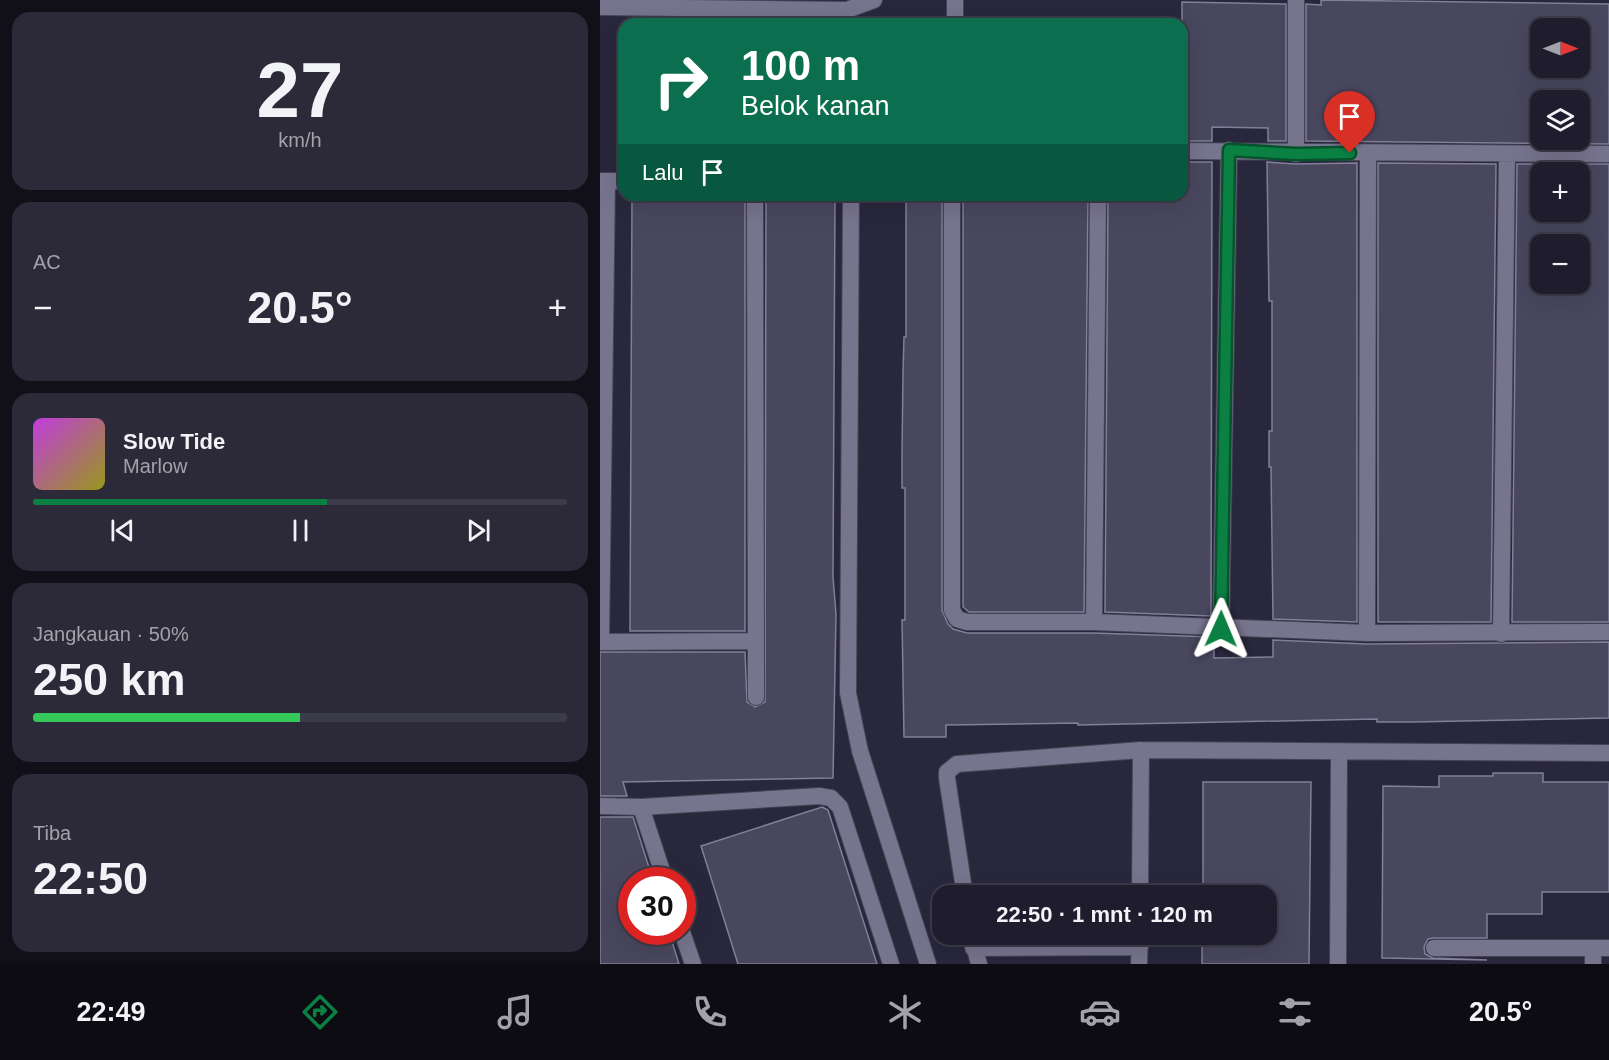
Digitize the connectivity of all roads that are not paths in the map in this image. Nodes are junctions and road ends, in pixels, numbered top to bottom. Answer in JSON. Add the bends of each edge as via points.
{"nodes":[{"id":1,"x":874,"y":0,"type":"edge"},
{"id":2,"x":955,"y":0,"type":"edge"},
{"id":3,"x":1296,"y":0,"type":"edge"},
{"id":4,"x":751,"y":4,"type":"edge"},
{"id":5,"x":600,"y":7,"type":"edge"},
{"id":6,"x":852,"y":11,"type":"edge"},
{"id":7,"x":954,"y":18,"type":"edge"},
{"id":8,"x":1229,"y":150,"type":"junction"},
{"id":9,"x":1188,"y":151,"type":"edge"},
{"id":10,"x":1368,"y":153,"type":"junction"},
{"id":11,"x":1296,"y":154,"type":"junction"},
{"id":12,"x":1507,"y":154,"type":"junction"},
{"id":13,"x":1609,"y":154,"type":"edge"},
{"id":14,"x":603,"y":181,"type":"edge"},
{"id":15,"x":755,"y":201,"type":"edge"},
{"id":16,"x":851,"y":201,"type":"edge"},
{"id":17,"x":952,"y":201,"type":"edge"},
{"id":18,"x":1098,"y":201,"type":"edge"},
{"id":19,"x":1094,"y":622,"type":"junction"},
{"id":20,"x":1221,"y":629,"type":"junction"},
{"id":21,"x":1609,"y":632,"type":"edge"},
{"id":22,"x":1367,"y":633,"type":"junction"},
{"id":23,"x":1501,"y":634,"type":"junction"},
{"id":24,"x":756,"y":641,"type":"junction"},
{"id":25,"x":601,"y":642,"type":"edge"},
{"id":26,"x":756,"y":697,"type":"dead end"},
{"id":27,"x":1141,"y":750,"type":"junction"},
{"id":28,"x":1340,"y":752,"type":"junction"},
{"id":29,"x":1609,"y":753,"type":"edge"},
{"id":30,"x":600,"y":806,"type":"edge"},
{"id":31,"x":640,"y":807,"type":"junction"},
{"id":32,"x":661,"y":867,"type":"edge"},
{"id":33,"x":963,"y":885,"type":"edge"},
{"id":34,"x":1140,"y":885,"type":"edge"},
{"id":35,"x":686,"y":945,"type":"edge"},
{"id":36,"x":1057,"y":945,"type":"edge"},
{"id":37,"x":1140,"y":945,"type":"edge"},
{"id":38,"x":1434,"y":948,"type":"dead end"},
{"id":39,"x":974,"y":949,"type":"edge"},
{"id":40,"x":1599,"y":954,"type":"edge"},
{"id":41,"x":1549,"y":956,"type":"edge"},
{"id":42,"x":693,"y":964,"type":"edge"},
{"id":43,"x":891,"y":964,"type":"edge"},
{"id":44,"x":928,"y":964,"type":"edge"},
{"id":45,"x":1139,"y":964,"type":"edge"},
{"id":46,"x":1338,"y":964,"type":"edge"}],
"edges":[{"from":1,"to":6,"type":"street"},
{"from":2,"to":7,"type":"street"},
{"from":3,"to":11,"type":"street"},
{"from":4,"to":5,"type":"street"},
{"from":4,"to":6,"type":"street"},
{"from":8,"to":9,"type":"street"},
{"from":8,"to":11,"type":"street"},
{"from":8,"to":20,"type":"street"},
{"from":10,"to":11,"type":"street"},
{"from":10,"to":12,"type":"street"},
{"from":10,"to":22,"type":"street"},
{"from":12,"to":13,"type":"street"},
{"from":12,"to":23,"type":"street"},
{"from":14,"to":25,"type":"street"},
{"from":15,"to":24,"type":"street"},
{"from":16,"to":44,"type":"street","via":[[848,693],[860,751]]},
{"from":17,"to":19,"type":"street","via":[[952,610],[957,619],[967,622]]},
{"from":18,"to":19,"type":"street"},
{"from":19,"to":20,"type":"street"},
{"from":20,"to":22,"type":"street"},
{"from":21,"to":23,"type":"street"},
{"from":22,"to":23,"type":"street"},
{"from":24,"to":25,"type":"street"},
{"from":24,"to":26,"type":"street"},
{"from":27,"to":28,"type":"street"},
{"from":27,"to":33,"type":"street","via":[[962,763],[951,767],[947,778]]},
{"from":27,"to":34,"type":"street"},
{"from":28,"to":29,"type":"street"},
{"from":28,"to":46,"type":"street"},
{"from":30,"to":31,"type":"street"},
{"from":31,"to":32,"type":"street"},
{"from":31,"to":43,"type":"street","via":[[831,798],[840,807]]},
{"from":35,"to":42,"type":"street"},
{"from":36,"to":39,"type":"street"},
{"from":37,"to":45,"type":"street"},
{"from":38,"to":41,"type":"street"},
{"from":40,"to":41,"type":"street"}]}
